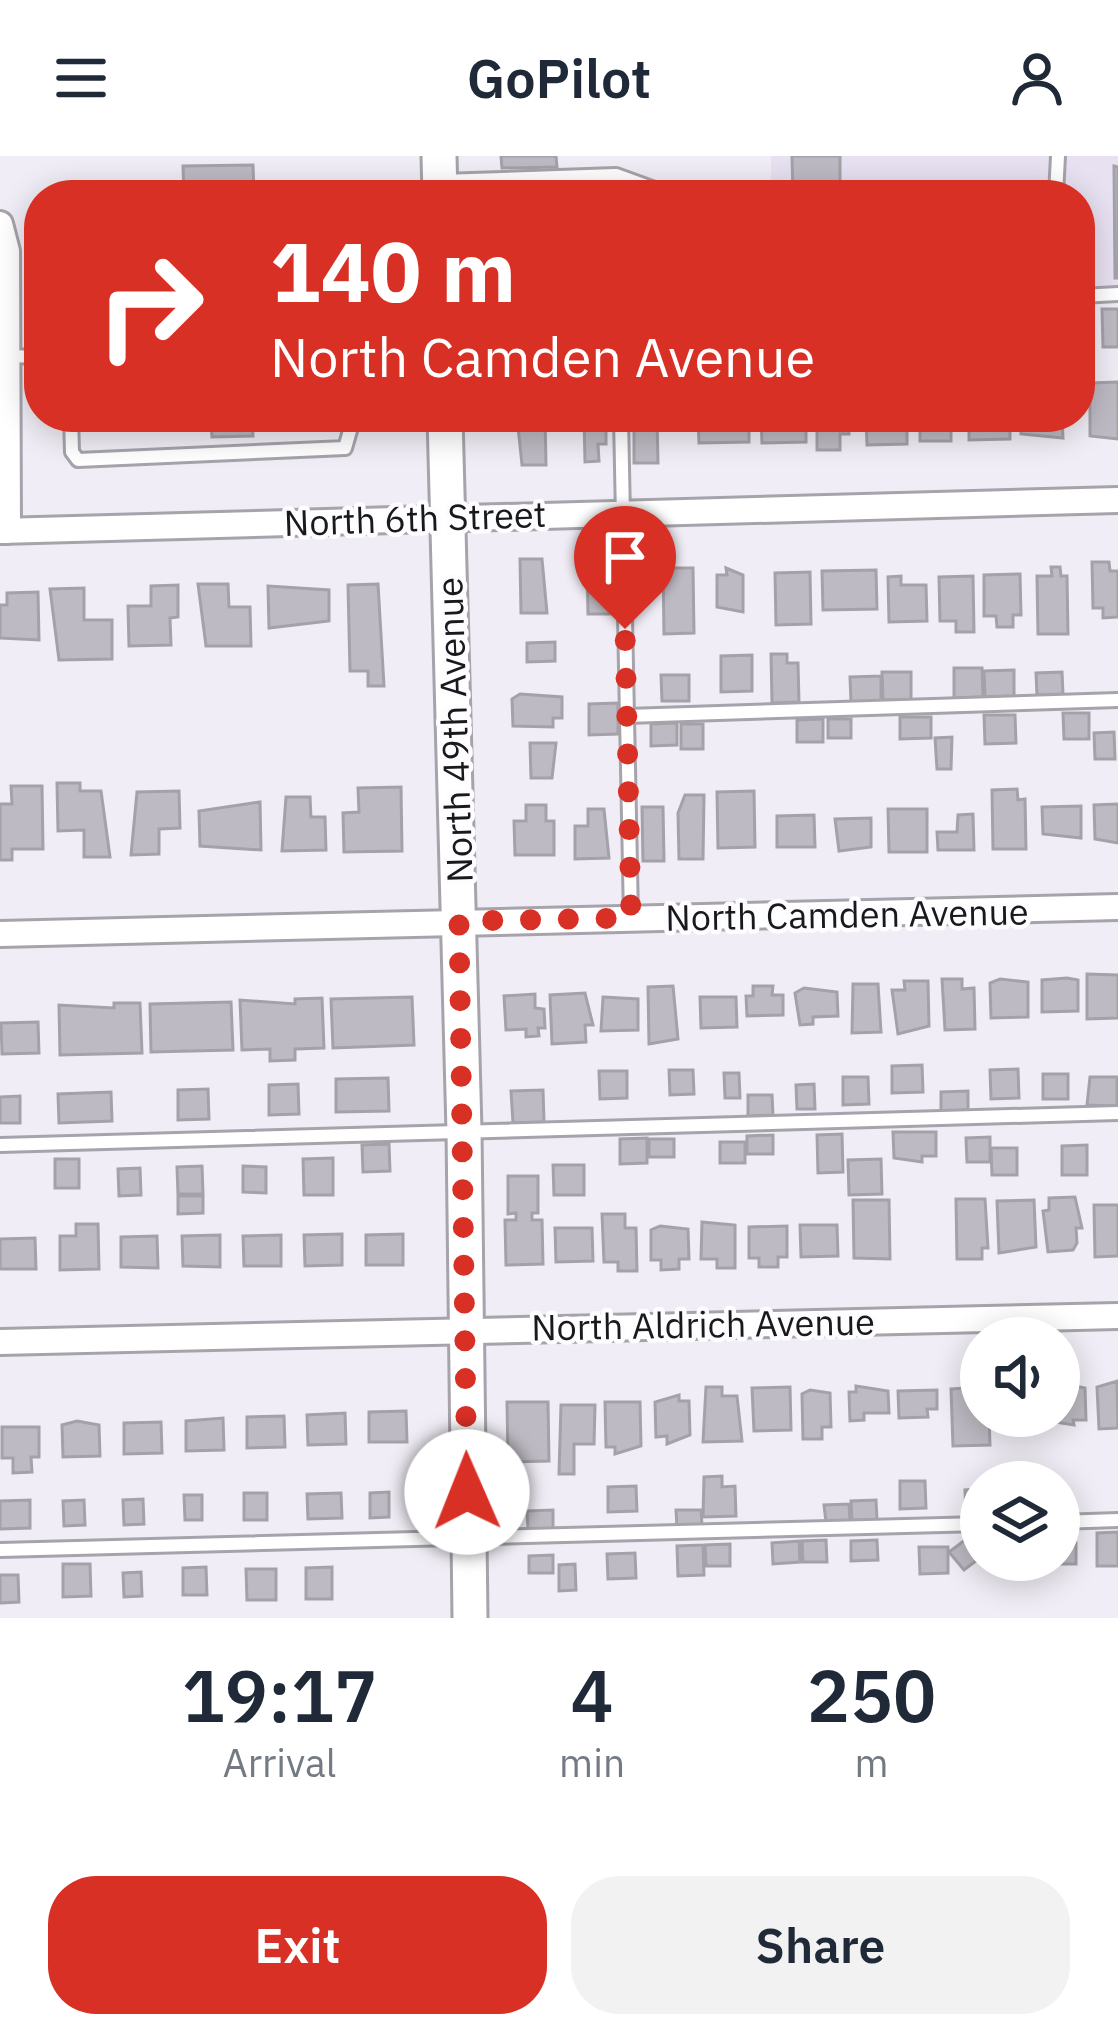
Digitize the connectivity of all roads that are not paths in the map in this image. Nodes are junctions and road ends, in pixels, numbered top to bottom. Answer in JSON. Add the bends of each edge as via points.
{"nodes":[{"id":1,"x":616,"y":175,"type":"junction"},
{"id":2,"x":440,"y":177,"type":"edge"},
{"id":3,"x":616,"y":180,"type":"edge"},
{"id":4,"x":630,"y":180,"type":"edge"},
{"id":5,"x":0,"y":224,"type":"edge"},
{"id":6,"x":7,"y":356,"type":"junction"},
{"id":7,"x":24,"y":357,"type":"edge"},
{"id":8,"x":71,"y":432,"type":"edge"},
{"id":9,"x":350,"y":432,"type":"edge"},
{"id":10,"x":445,"y":432,"type":"edge"},
{"id":11,"x":621,"y":432,"type":"edge"},
{"id":12,"x":1118,"y":500,"type":"edge"},
{"id":13,"x":622,"y":513,"type":"junction"},
{"id":14,"x":447,"y":516,"type":"junction"},
{"id":15,"x":4,"y":531,"type":"edge"},
{"id":16,"x":1118,"y":700,"type":"edge"},
{"id":17,"x":627,"y":716,"type":"junction"},
{"id":18,"x":1118,"y":908,"type":"edge"},
{"id":19,"x":631,"y":918,"type":"junction"},
{"id":20,"x":459,"y":921,"type":"junction"},
{"id":21,"x":0,"y":934,"type":"edge"},
{"id":22,"x":1118,"y":1113,"type":"edge"},
{"id":23,"x":464,"y":1132,"type":"junction"},
{"id":24,"x":0,"y":1145,"type":"edge"},
{"id":25,"x":1118,"y":1316,"type":"edge"},
{"id":26,"x":465,"y":1329,"type":"junction"},
{"id":27,"x":0,"y":1342,"type":"edge"},
{"id":28,"x":1118,"y":1520,"type":"edge"},
{"id":29,"x":1080,"y":1521,"type":"edge"},
{"id":30,"x":960,"y":1525,"type":"edge"},
{"id":31,"x":467,"y":1539,"type":"junction"},
{"id":32,"x":0,"y":1550,"type":"edge"},
{"id":33,"x":470,"y":1618,"type":"edge"}],
"edges":[{"from":1,"to":2,"type":"lane"},
{"from":1,"to":3,"type":"lane"},
{"from":1,"to":4,"type":"lane"},
{"from":5,"to":6,"type":"street"},
{"from":6,"to":7,"type":"lane"},
{"from":6,"to":15,"type":"street"},
{"from":8,"to":9,"type":"lane","via":[[78,460],[345,448]]},
{"from":10,"to":14,"type":"street","name":"North 49th Avenue"},
{"from":11,"to":13,"type":"lane"},
{"from":12,"to":13,"type":"street","name":"North 6th Street"},
{"from":13,"to":14,"type":"street","name":"North 6th Street"},
{"from":13,"to":17,"type":"lane"},
{"from":14,"to":15,"type":"street","name":"North 6th Street"},
{"from":14,"to":20,"type":"street","name":"North 49th Avenue"},
{"from":16,"to":17,"type":"lane"},
{"from":17,"to":19,"type":"lane"},
{"from":18,"to":19,"type":"street","name":"North Camden Avenue"},
{"from":19,"to":20,"type":"street","name":"North Camden Avenue"},
{"from":20,"to":21,"type":"street","name":"North Camden Avenue"},
{"from":20,"to":23,"type":"street","name":"North 49th Avenue"},
{"from":22,"to":23,"type":"lane"},
{"from":23,"to":24,"type":"lane"},
{"from":23,"to":26,"type":"street","name":"North 49th Avenue"},
{"from":25,"to":26,"type":"street","name":"North Aldrich Avenue"},
{"from":26,"to":27,"type":"street","name":"North Aldrich Avenue"},
{"from":26,"to":31,"type":"street","name":"North 49th Avenue"},
{"from":28,"to":29,"type":"lane"},
{"from":30,"to":31,"type":"lane"},
{"from":31,"to":32,"type":"lane"},
{"from":31,"to":33,"type":"street","name":"North 49th Avenue"}]}
